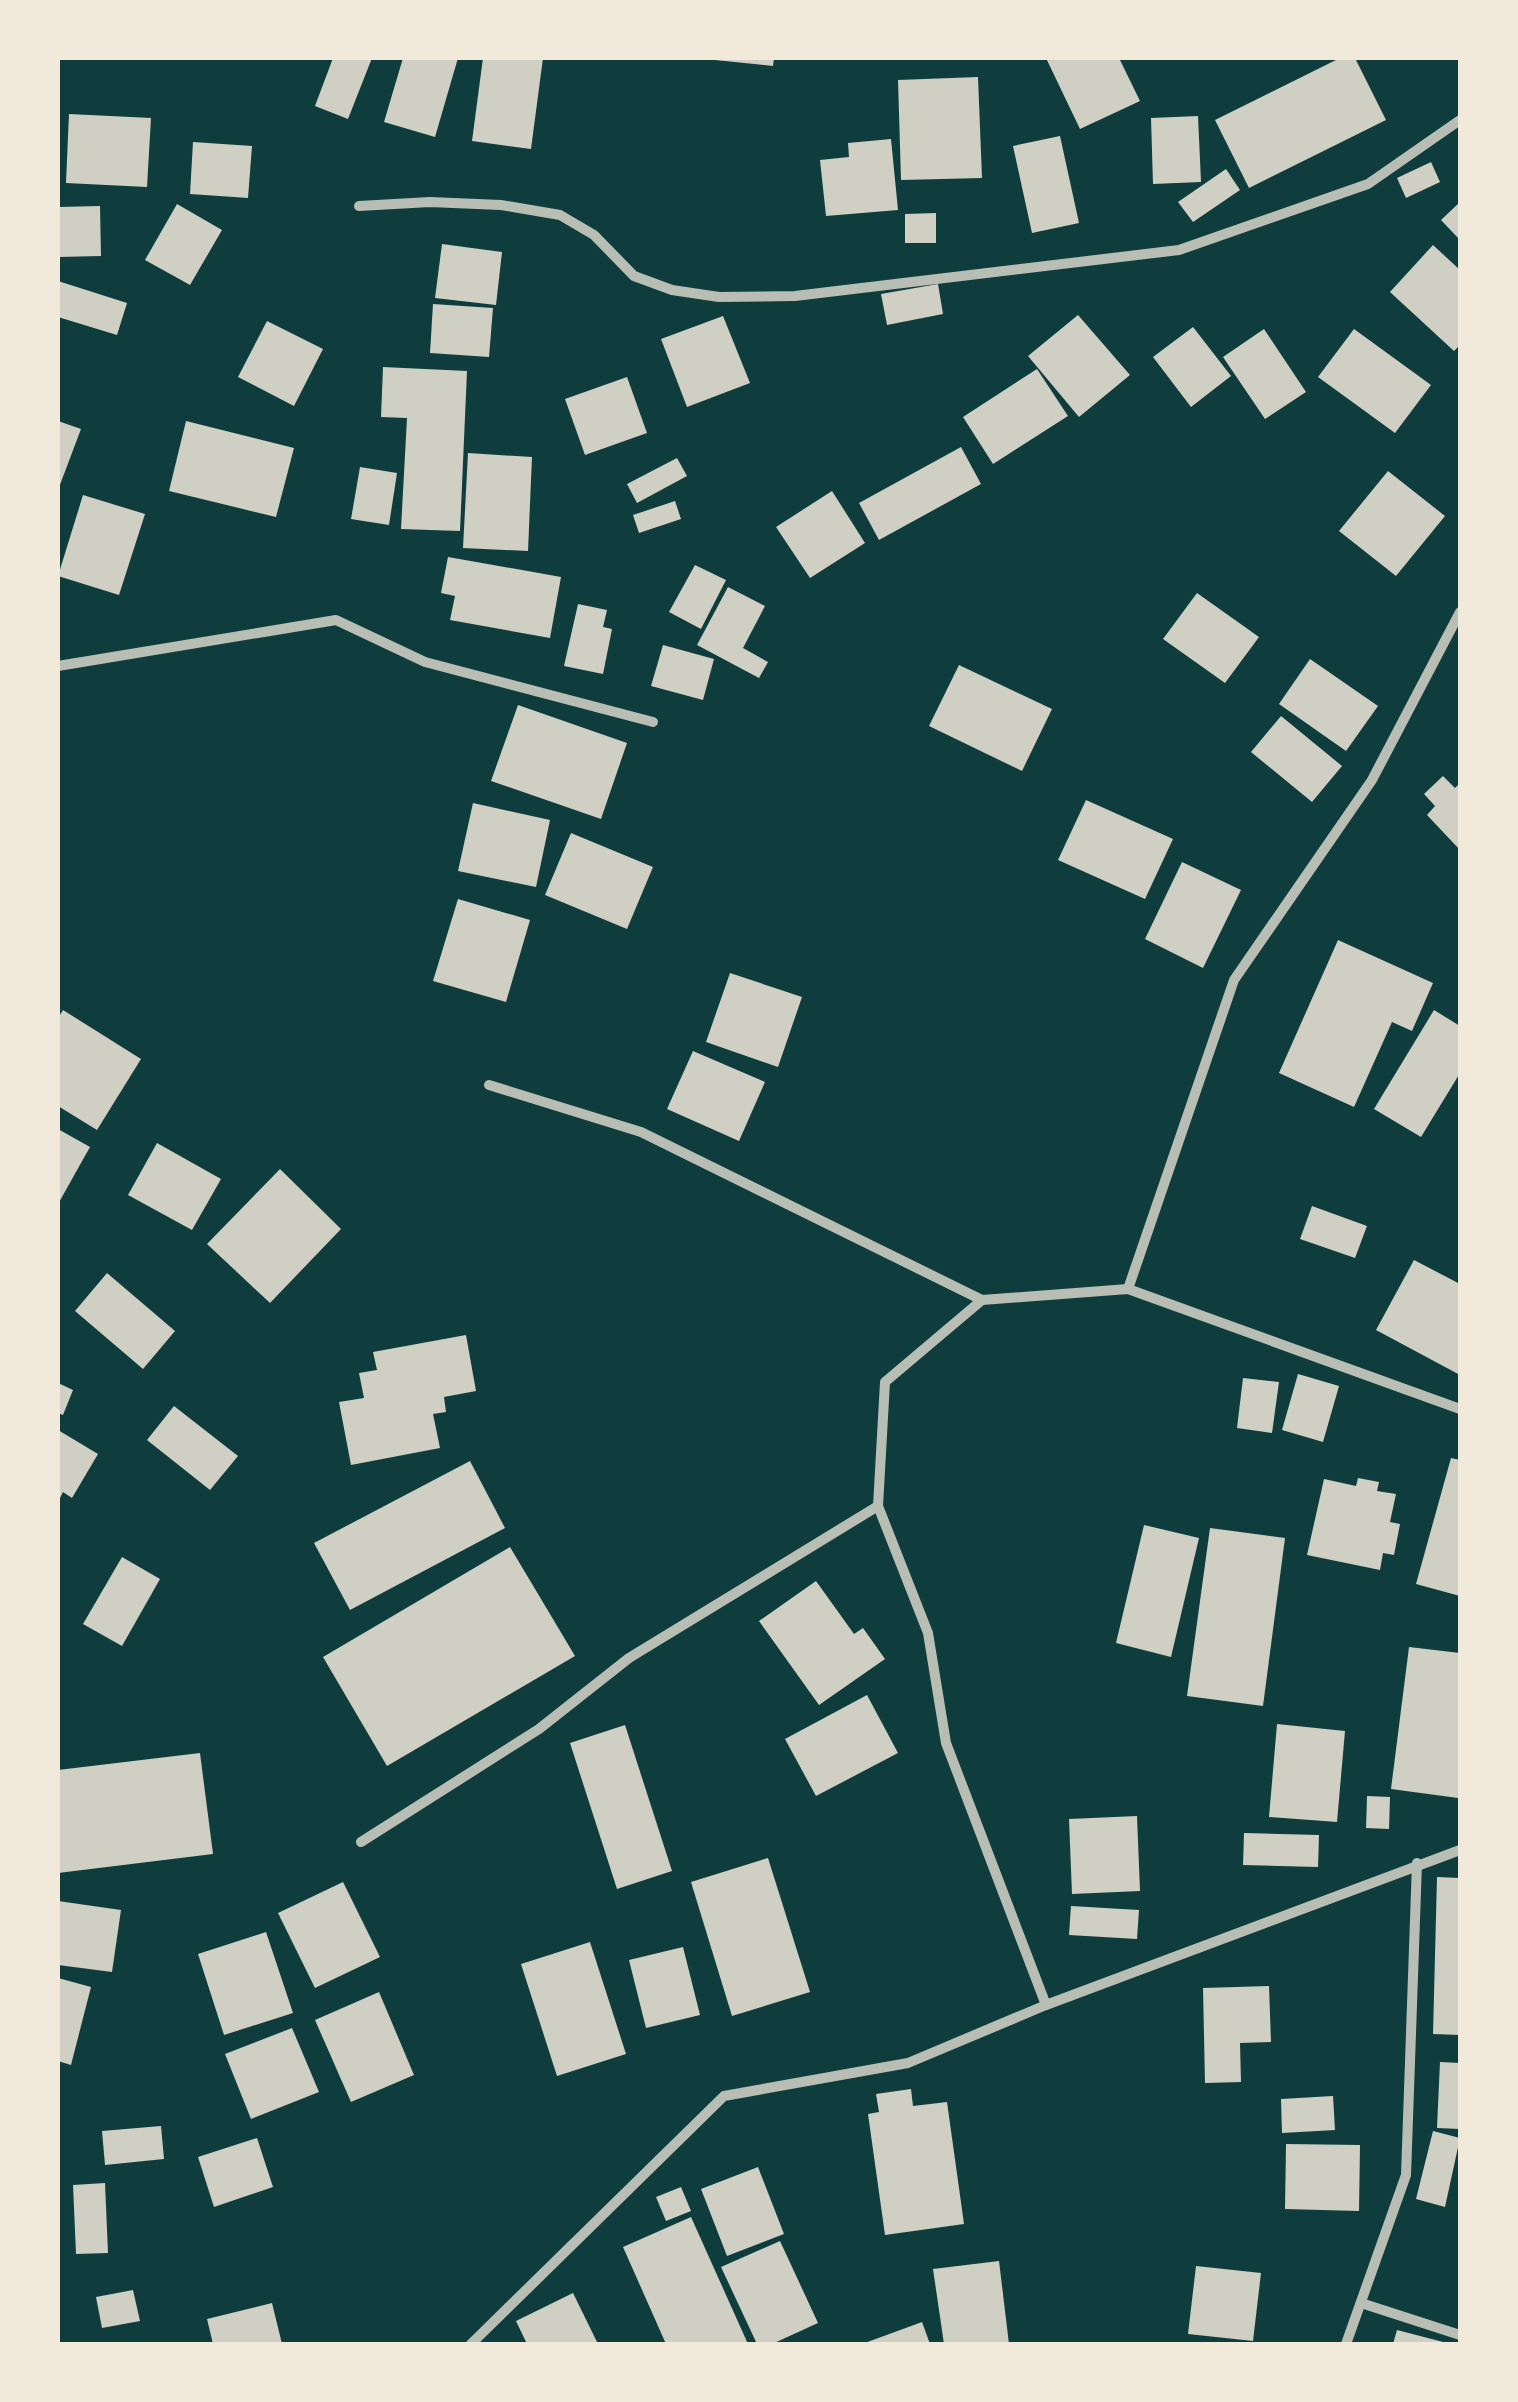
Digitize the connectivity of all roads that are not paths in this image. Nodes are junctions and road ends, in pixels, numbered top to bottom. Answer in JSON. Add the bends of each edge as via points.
{"nodes":[{"id":1,"x":1460,"y":120,"type":"edge"},
{"id":2,"x":359,"y":206,"type":"dead end"},
{"id":3,"x":1460,"y":612,"type":"edge"},
{"id":4,"x":58,"y":666,"type":"edge"},
{"id":5,"x":653,"y":722,"type":"dead end"},
{"id":6,"x":489,"y":1085,"type":"dead end"},
{"id":7,"x":1128,"y":1289,"type":"junction"},
{"id":8,"x":982,"y":1300,"type":"junction"},
{"id":9,"x":1460,"y":1409,"type":"edge"},
{"id":10,"x":878,"y":1506,"type":"junction"},
{"id":11,"x":361,"y":1842,"type":"dead end"},
{"id":12,"x":1460,"y":1850,"type":"edge"},
{"id":13,"x":1417,"y":1863,"type":"junction"},
{"id":14,"x":1046,"y":2005,"type":"junction"},
{"id":15,"x":1361,"y":2303,"type":"junction"},
{"id":16,"x":1460,"y":2335,"type":"edge"},
{"id":17,"x":471,"y":2344,"type":"edge"},
{"id":18,"x":1346,"y":2344,"type":"edge"}],
"edges":[{"from":1,"to":2,"type":"street","via":[[1368,184],[1179,250],[795,296],[672,290],[634,276],[594,235],[560,215],[483,204]]},
{"from":3,"to":7,"type":"street","via":[[1372,780],[1234,980]]},
{"from":4,"to":5,"type":"street","via":[[336,620],[425,662]]},
{"from":6,"to":8,"type":"street","via":[[641,1132]]},
{"from":7,"to":8,"type":"street"},
{"from":7,"to":9,"type":"street"},
{"from":8,"to":10,"type":"street","via":[[886,1382]]},
{"from":10,"to":11,"type":"street","via":[[629,1658],[539,1728]]},
{"from":10,"to":14,"type":"street","via":[[928,1633],[946,1743]]},
{"from":12,"to":13,"type":"street"},
{"from":13,"to":14,"type":"street"},
{"from":13,"to":15,"type":"street","via":[[1406,2176]]},
{"from":14,"to":17,"type":"street","via":[[908,2063],[724,2096]]},
{"from":15,"to":16,"type":"street"},
{"from":15,"to":18,"type":"street"}]}
